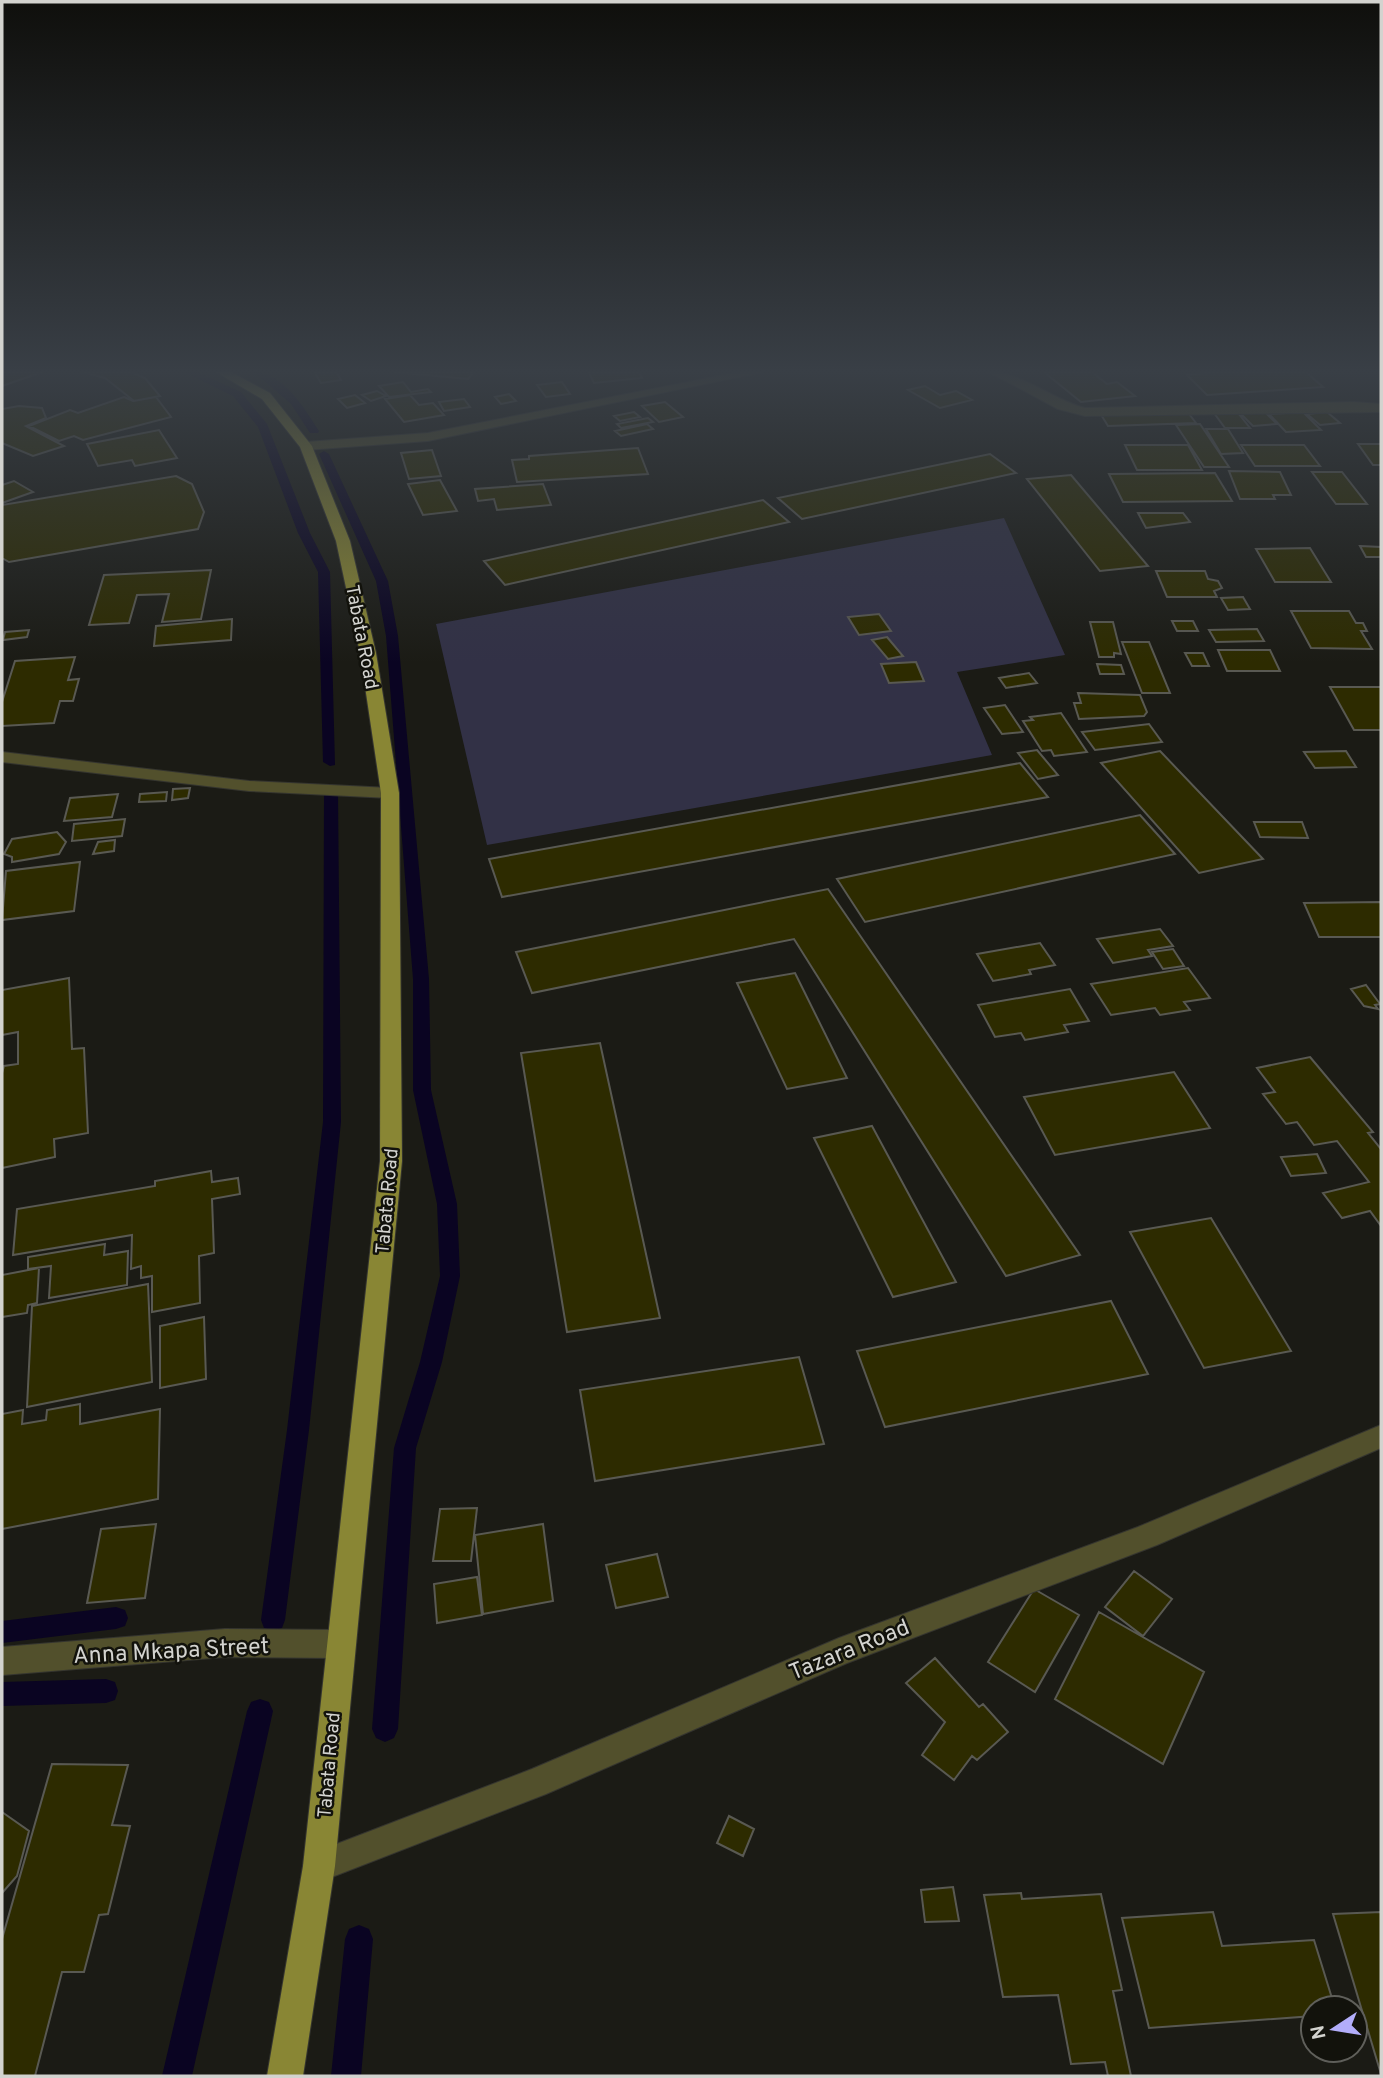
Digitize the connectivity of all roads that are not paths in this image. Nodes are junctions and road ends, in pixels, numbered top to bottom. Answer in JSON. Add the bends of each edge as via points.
{"nodes":[{"id":1,"x":315,"y":469,"type":"edge"},
{"id":2,"x":2,"y":757,"type":"edge"},
{"id":3,"x":390,"y":793,"type":"junction"},
{"id":4,"x":1381,"y":1436,"type":"edge"},
{"id":5,"x":340,"y":1644,"type":"junction"},
{"id":6,"x":2,"y":1661,"type":"edge"},
{"id":7,"x":319,"y":1866,"type":"junction"},
{"id":8,"x":285,"y":2076,"type":"edge"}],
"edges":[{"from":1,"to":3,"type":"main road","name":"Tabata Road","via":[[343,541],[368,653]]},
{"from":2,"to":3,"type":"street","via":[[249,786]]},
{"from":3,"to":5,"type":"main road","name":"Tabata Road","via":[[391,1161]]},
{"from":4,"to":7,"type":"street","name":"Tazara Road","via":[[1147,1536],[839,1652],[535,1783]]},
{"from":5,"to":6,"type":"street","name":"Anna Mkapa Street","via":[[225,1643]]},
{"from":5,"to":7,"type":"main road","name":"Tabata Road"},
{"from":7,"to":8,"type":"main road","name":"Tabata Road"}]}
